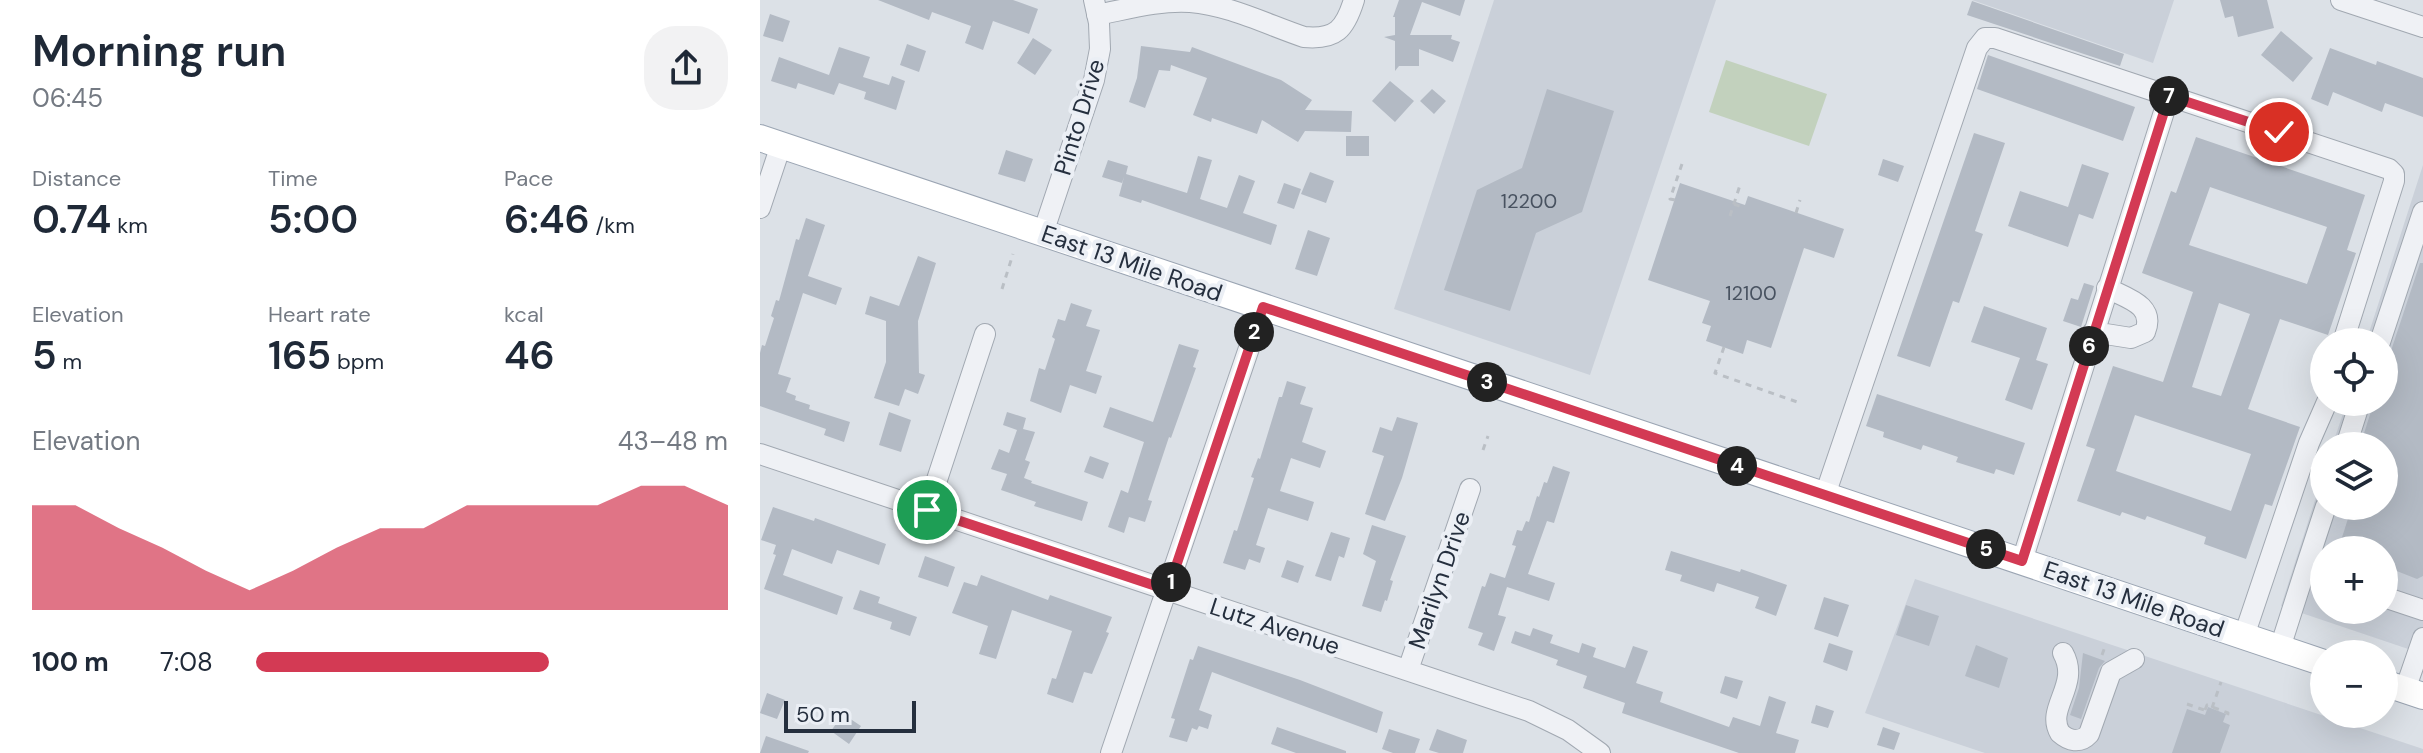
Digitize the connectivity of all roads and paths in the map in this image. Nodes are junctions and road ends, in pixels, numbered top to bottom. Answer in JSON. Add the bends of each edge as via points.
{"nodes":[{"id":1,"x":1354,"y":0,"type":"edge"},
{"id":2,"x":2341,"y":0,"type":"edge"},
{"id":3,"x":1096,"y":8,"type":"edge"},
{"id":4,"x":2423,"y":27,"type":"edge"},
{"id":5,"x":2169,"y":96,"type":"junction"},
{"id":6,"x":770,"y":141,"type":"edge"},
{"id":7,"x":1682,"y":164,"type":"dead end"},
{"id":8,"x":1741,"y":182,"type":"dead end"},
{"id":9,"x":1675,"y":200,"type":"dead end"},
{"id":10,"x":1800,"y":200,"type":"dead end"},
{"id":11,"x":1734,"y":204,"type":"junction"},
{"id":12,"x":760,"y":208,"type":"edge"},
{"id":13,"x":1744,"y":208,"type":"dead end"},
{"id":14,"x":2423,"y":212,"type":"edge"},
{"id":15,"x":1796,"y":213,"type":"dead end"},
{"id":16,"x":1730,"y":216,"type":"dead end"},
{"id":17,"x":1043,"y":233,"type":"junction"},
{"id":18,"x":1013,"y":254,"type":"dead end"},
{"id":19,"x":2107,"y":288,"type":"junction"},
{"id":20,"x":1002,"y":289,"type":"dead end"},
{"id":21,"x":1263,"y":307,"type":"junction"},
{"id":22,"x":2347,"y":328,"type":"edge"},
{"id":23,"x":2385,"y":328,"type":"edge"},
{"id":24,"x":2093,"y":332,"type":"junction"},
{"id":25,"x":985,"y":334,"type":"dead end"},
{"id":26,"x":1724,"y":347,"type":"dead end"},
{"id":27,"x":1800,"y":403,"type":"dead end"},
{"id":28,"x":2321,"y":416,"type":"edge"},
{"id":29,"x":1488,"y":436,"type":"dead end"},
{"id":30,"x":1483,"y":450,"type":"dead end"},
{"id":31,"x":760,"y":454,"type":"edge"},
{"id":32,"x":1470,"y":489,"type":"dead end"},
{"id":33,"x":1825,"y":495,"type":"junction"},
{"id":34,"x":927,"y":510,"type":"junction"},
{"id":35,"x":2022,"y":561,"type":"junction"},
{"id":36,"x":2310,"y":583,"type":"edge"},
{"id":37,"x":1168,"y":590,"type":"junction"},
{"id":38,"x":2398,"y":602,"type":"edge"},
{"id":39,"x":2423,"y":610,"type":"edge"},
{"id":40,"x":2244,"y":636,"type":"junction"},
{"id":41,"x":2423,"y":638,"type":"edge"},
{"id":42,"x":2106,"y":644,"type":"dead end"},
{"id":43,"x":2280,"y":648,"type":"junction"},
{"id":44,"x":2063,"y":653,"type":"dead end"},
{"id":45,"x":2101,"y":658,"type":"dead end"},
{"id":46,"x":2310,"y":658,"type":"edge"},
{"id":47,"x":2134,"y":659,"type":"dead end"},
{"id":48,"x":1408,"y":670,"type":"junction"},
{"id":49,"x":2221,"y":682,"type":"dead end"},
{"id":50,"x":2404,"y":689,"type":"edge"},
{"id":51,"x":2187,"y":704,"type":"dead end"},
{"id":52,"x":2212,"y":708,"type":"junction"},
{"id":53,"x":2235,"y":721,"type":"dead end"},
{"id":54,"x":1111,"y":753,"type":"edge"},
{"id":55,"x":1600,"y":753,"type":"edge"}],
"edges":[{"from":1,"to":3,"type":"street","via":[[1343,26],[1332,36],[1317,39],[1189,2]]},
{"from":2,"to":4,"type":"street"},
{"from":3,"to":17,"type":"street","name":"Pinto Drive","via":[[1100,49],[1094,80]]},
{"from":5,"to":19,"type":"street"},
{"from":5,"to":22,"type":"street","via":[[2394,174]]},
{"from":5,"to":33,"type":"street","via":[[1985,38],[1977,48]]},
{"from":6,"to":12,"type":"street"},
{"from":6,"to":17,"type":"main road","name":"East 13 Mile Road"},
{"from":7,"to":9,"type":"path","via":[[1670,199]]},
{"from":8,"to":11,"type":"path"},
{"from":10,"to":15,"type":"path"},
{"from":11,"to":13,"type":"path"},
{"from":11,"to":16,"type":"path"},
{"from":14,"to":23,"type":"street"},
{"from":17,"to":21,"type":"main road","name":"East 13 Mile Road"},
{"from":18,"to":20,"type":"path"},
{"from":19,"to":24,"type":"street"},
{"from":19,"to":24,"type":"street","via":[[2143,307],[2149,322],[2145,332],[2131,338]]},
{"from":21,"to":33,"type":"main road","name":"East 13 Mile Road"},
{"from":21,"to":37,"type":"street"},
{"from":24,"to":35,"type":"street"},
{"from":25,"to":34,"type":"street"},
{"from":26,"to":27,"type":"path","via":[[1715,373]]},
{"from":28,"to":40,"type":"street"},
{"from":29,"to":30,"type":"path"},
{"from":31,"to":34,"type":"street","name":"Lutz Avenue"},
{"from":32,"to":48,"type":"street","name":"Marilyn Drive"},
{"from":33,"to":35,"type":"main road","name":"East 13 Mile Road"},
{"from":34,"to":37,"type":"street","name":"Lutz Avenue"},
{"from":35,"to":40,"type":"main road","name":"East 13 Mile Road"},
{"from":36,"to":43,"type":"street"},
{"from":37,"to":48,"type":"street","name":"Lutz Avenue"},
{"from":37,"to":54,"type":"street"},
{"from":38,"to":39,"type":"street"},
{"from":40,"to":43,"type":"main road","name":"East 13 Mile Road"},
{"from":41,"to":50,"type":"street"},
{"from":42,"to":45,"type":"path"},
{"from":43,"to":46,"type":"main road","name":"East 13 Mile Road"},
{"from":44,"to":47,"type":"street","via":[[2070,673],[2055,723],[2073,740],[2089,734],[2111,672]]},
{"from":48,"to":55,"type":"street","name":"Lutz Avenue","via":[[1542,716]]},
{"from":49,"to":52,"type":"path"},
{"from":51,"to":52,"type":"path"},
{"from":52,"to":53,"type":"path"}]}
